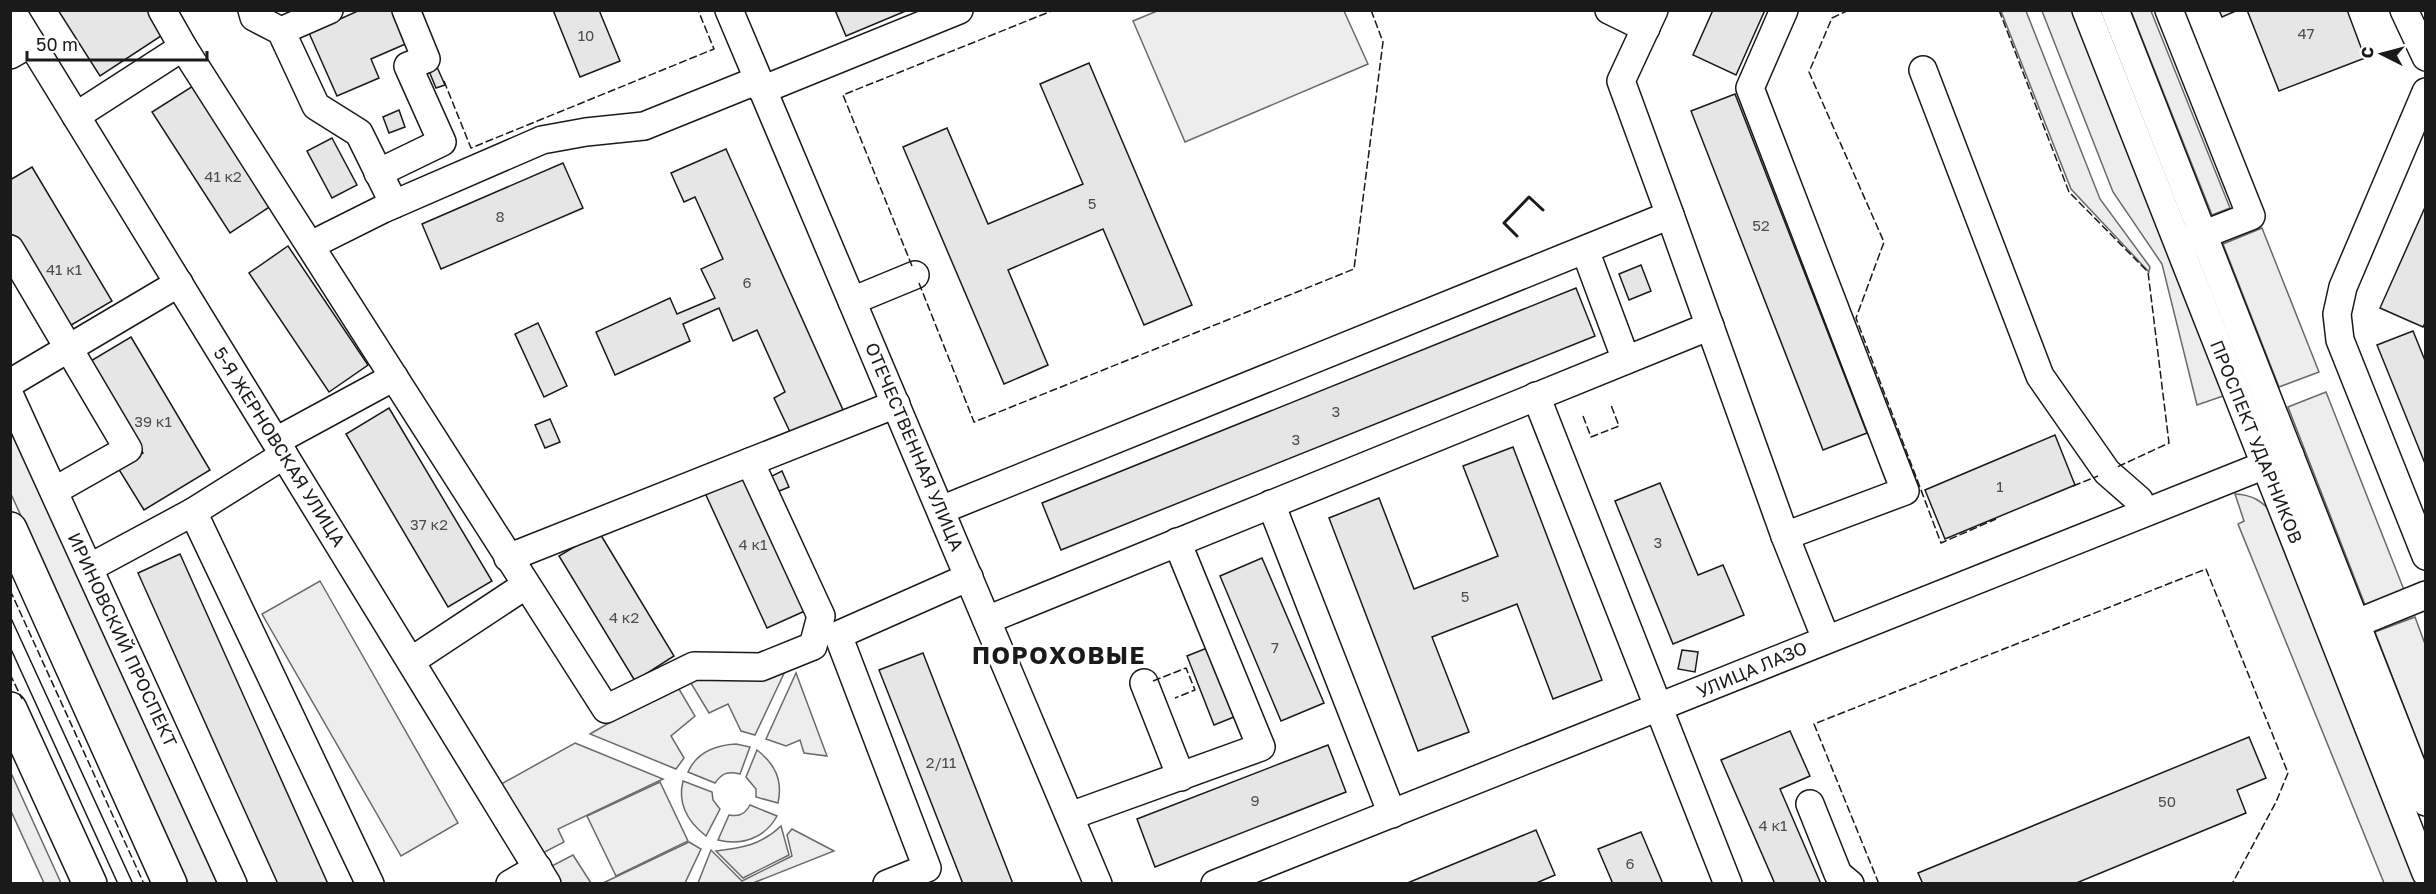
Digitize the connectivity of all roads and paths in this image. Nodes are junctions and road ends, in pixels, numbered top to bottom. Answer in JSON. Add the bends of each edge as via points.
{"nodes":[{"id":1,"x":11,"y":10,"type":"edge"},
{"id":2,"x":162,"y":10,"type":"edge"},
{"id":3,"x":252,"y":10,"type":"edge"},
{"id":4,"x":329,"y":10,"type":"edge"},
{"id":5,"x":406,"y":10,"type":"edge"},
{"id":6,"x":729,"y":10,"type":"edge"},
{"id":7,"x":959,"y":10,"type":"edge"},
{"id":8,"x":1609,"y":10,"type":"edge"},
{"id":9,"x":1784,"y":10,"type":"edge"},
{"id":10,"x":2086,"y":10,"type":"edge"},
{"id":11,"x":2115,"y":10,"type":"edge"},
{"id":12,"x":2169,"y":10,"type":"edge"},
{"id":13,"x":2404,"y":10,"type":"edge"},
{"id":14,"x":1650,"y":19,"type":"edge"},
{"id":15,"x":281,"y":31,"type":"junction"},
{"id":16,"x":183,"y":47,"type":"junction"},
{"id":17,"x":21,"y":49,"type":"edge"},
{"id":18,"x":2426,"y":57,"type":"edge"},
{"id":19,"x":1923,"y":70,"type":"dead end"},
{"id":20,"x":760,"y":85,"type":"junction"},
{"id":21,"x":2426,"y":92,"type":"edge"},
{"id":22,"x":76,"y":116,"type":"junction"},
{"id":23,"x":378,"y":173,"type":"junction"},
{"id":24,"x":394,"y":204,"type":"junction"},
{"id":25,"x":1670,"y":215,"type":"junction"},
{"id":26,"x":2191,"y":239,"type":"junction"},
{"id":27,"x":311,"y":245,"type":"junction"},
{"id":28,"x":10,"y":249,"type":"edge"},
{"id":29,"x":1585,"y":250,"type":"junction"},
{"id":30,"x":915,"y":275,"type":"dead end"},
{"id":31,"x":179,"y":284,"type":"junction"},
{"id":32,"x":852,"y":301,"type":"junction"},
{"id":33,"x":1710,"y":326,"type":"junction"},
{"id":34,"x":70,"y":350,"type":"junction"},
{"id":35,"x":1626,"y":360,"type":"junction"},
{"id":36,"x":394,"y":377,"type":"junction"},
{"id":37,"x":10,"y":383,"type":"edge"},
{"id":38,"x":10,"y":396,"type":"edge"},
{"id":39,"x":1536,"y":396,"type":"junction"},
{"id":40,"x":896,"y":404,"type":"junction"},
{"id":41,"x":280,"y":448,"type":"junction"},
{"id":42,"x":2290,"y":455,"type":"junction"},
{"id":43,"x":750,"y":462,"type":"junction"},
{"id":44,"x":2264,"y":466,"type":"junction"},
{"id":45,"x":54,"y":491,"type":"junction"},
{"id":46,"x":1271,"y":504,"type":"junction"},
{"id":47,"x":941,"y":510,"type":"junction"},
{"id":48,"x":193,"y":512,"type":"junction"},
{"id":49,"x":2145,"y":512,"type":"junction"},
{"id":50,"x":10,"y":529,"type":"edge"},
{"id":51,"x":1785,"y":536,"type":"junction"},
{"id":52,"x":1177,"y":542,"type":"junction"},
{"id":53,"x":2426,"y":556,"type":"edge"},
{"id":54,"x":508,"y":558,"type":"junction"},
{"id":55,"x":89,"y":568,"type":"junction"},
{"id":56,"x":969,"y":577,"type":"junction"},
{"id":57,"x":526,"y":585,"type":"junction"},
{"id":58,"x":2426,"y":595,"type":"edge"},
{"id":59,"x":987,"y":620,"type":"junction"},
{"id":60,"x":2343,"y":628,"type":"junction"},
{"id":61,"x":1826,"y":639,"type":"junction"},
{"id":62,"x":411,"y":661,"type":"junction"},
{"id":63,"x":1144,"y":683,"type":"dead end"},
{"id":64,"x":1659,"y":708,"type":"junction"},
{"id":65,"x":14,"y":724,"type":"edge"},
{"id":66,"x":1181,"y":777,"type":"junction"},
{"id":67,"x":2426,"y":802,"type":"edge"},
{"id":68,"x":1810,"y":804,"type":"dead end"},
{"id":69,"x":1392,"y":814,"type":"junction"},
{"id":70,"x":1070,"y":816,"type":"junction"},
{"id":71,"x":2423,"y":859,"type":"edge"},
{"id":72,"x":543,"y":876,"type":"edge"},
{"id":73,"x":90,"y":884,"type":"edge"},
{"id":74,"x":170,"y":884,"type":"edge"},
{"id":75,"x":233,"y":884,"type":"edge"},
{"id":76,"x":370,"y":884,"type":"edge"},
{"id":77,"x":510,"y":884,"type":"edge"},
{"id":78,"x":887,"y":884,"type":"edge"},
{"id":79,"x":1098,"y":884,"type":"edge"},
{"id":80,"x":1215,"y":884,"type":"edge"},
{"id":81,"x":1728,"y":884,"type":"edge"},
{"id":82,"x":1850,"y":884,"type":"edge"}],
"edges":[{"from":1,"to":17,"type":"street","name":"5-Я ЖЕРНОВСКАЯ УЛИЦА"},
{"from":2,"to":16,"type":"street"},
{"from":3,"to":15,"type":"street","via":[[254,17]]},
{"from":4,"to":15,"type":"street"},
{"from":5,"to":23,"type":"street","via":[[426,58],[408,66],[442,142]]},
{"from":6,"to":20,"type":"street","name":"ОТЕЧЕСТВЕННАЯ УЛИЦА"},
{"from":7,"to":20,"type":"street"},
{"from":8,"to":14,"type":"street"},
{"from":9,"to":51,"type":"street","via":[[1750,88],[1905,491]]},
{"from":10,"to":26,"type":"street","name":"ПРОСПЕКТ УДАРНИКОВ"},
{"from":11,"to":26,"type":"street","name":"ПРОСПЕКТ УДАРНИКОВ"},
{"from":12,"to":26,"type":"street","via":[[2252,216]]},
{"from":13,"to":18,"type":"street"},
{"from":14,"to":25,"type":"street","via":[[1621,81]]},
{"from":15,"to":23,"type":"street","via":[[316,106],[359,133]]},
{"from":16,"to":22,"type":"street"},
{"from":16,"to":27,"type":"street"},
{"from":17,"to":22,"type":"street","name":"5-Я ЖЕРНОВСКАЯ УЛИЦА"},
{"from":19,"to":49,"type":"street","via":[[2040,376],[2107,472],[2139,500]]},
{"from":20,"to":24,"type":"street","via":[[644,126],[542,141]]},
{"from":20,"to":32,"type":"street","name":"ОТЕЧЕСТВЕННАЯ УЛИЦА"},
{"from":21,"to":53,"type":"street","via":[[2343,287],[2337,314],[2340,340]]},
{"from":22,"to":31,"type":"street","name":"5-Я ЖЕРНОВСКАЯ УЛИЦА"},
{"from":23,"to":24,"type":"street"},
{"from":24,"to":27,"type":"street"},
{"from":25,"to":29,"type":"street"},
{"from":25,"to":33,"type":"street"},
{"from":26,"to":42,"type":"street","name":"ПРОСПЕКТ УДАРНИКОВ"},
{"from":26,"to":44,"type":"street","name":"ПРОСПЕКТ УДАРНИКОВ"},
{"from":27,"to":36,"type":"street"},
{"from":28,"to":34,"type":"street"},
{"from":29,"to":35,"type":"street"},
{"from":29,"to":47,"type":"street"},
{"from":30,"to":32,"type":"street"},
{"from":31,"to":34,"type":"street"},
{"from":31,"to":41,"type":"street","name":"5-Я ЖЕРНОВСКАЯ УЛИЦА"},
{"from":32,"to":40,"type":"street","name":"ОТЕЧЕСТВЕННАЯ УЛИЦА"},
{"from":33,"to":35,"type":"street"},
{"from":33,"to":51,"type":"street"},
{"from":34,"to":37,"type":"street"},
{"from":34,"to":45,"type":"street","via":[[128,449]]},
{"from":35,"to":39,"type":"street"},
{"from":36,"to":41,"type":"street"},
{"from":36,"to":54,"type":"street"},
{"from":38,"to":45,"type":"street","name":"ИРИНОВСКИЙ ПРОСПЕКТ"},
{"from":39,"to":46,"type":"street"},
{"from":39,"to":64,"type":"street"},
{"from":40,"to":43,"type":"street"},
{"from":40,"to":47,"type":"street","name":"ОТЕЧЕСТВЕННАЯ УЛИЦА"},
{"from":41,"to":48,"type":"street"},
{"from":41,"to":62,"type":"street","name":"5-Я ЖЕРНОВСКАЯ УЛИЦА"},
{"from":42,"to":44,"type":"street","name":"УЛИЦА ЛАЗО"},
{"from":42,"to":60,"type":"street","name":"ПРОСПЕКТ УДАРНИКОВ"},
{"from":43,"to":54,"type":"street"},
{"from":43,"to":57,"type":"street","via":[[821,616],[813,646],[761,668],[694,666],[606,709]]},
{"from":44,"to":49,"type":"street","name":"УЛИЦА ЛАЗО"},
{"from":44,"to":60,"type":"street","name":"ПРОСПЕКТ УДАРНИКОВ"},
{"from":45,"to":55,"type":"street","name":"ИРИНОВСКИЙ ПРОСПЕКТ"},
{"from":46,"to":52,"type":"street"},
{"from":46,"to":69,"type":"street"},
{"from":47,"to":56,"type":"street","name":"ОТЕЧЕСТВЕННАЯ УЛИЦА"},
{"from":48,"to":55,"type":"street"},
{"from":48,"to":76,"type":"street"},
{"from":49,"to":61,"type":"street","name":"УЛИЦА ЛАЗО"},
{"from":50,"to":74,"type":"main road"},
{"from":51,"to":61,"type":"street"},
{"from":52,"to":59,"type":"street"},
{"from":52,"to":66,"type":"street","via":[[1261,747]]},
{"from":54,"to":57,"type":"street"},
{"from":55,"to":75,"type":"street","name":"ИРИНОВСКИЙ ПРОСПЕКТ"},
{"from":56,"to":59,"type":"street","name":"ОТЕЧЕСТВЕННАЯ УЛИЦА"},
{"from":56,"to":78,"type":"street","via":[[838,635],[927,868]]},
{"from":57,"to":62,"type":"street"},
{"from":58,"to":60,"type":"street"},
{"from":59,"to":70,"type":"street","name":"ОТЕЧЕСТВЕННАЯ УЛИЦА"},
{"from":60,"to":67,"type":"street","name":"ПРОСПЕКТ УДАРНИКОВ"},
{"from":60,"to":71,"type":"street","name":"ПРОСПЕКТ УДАРНИКОВ"},
{"from":61,"to":64,"type":"street","name":"УЛИЦА ЛАЗО"},
{"from":62,"to":72,"type":"street","name":"5-Я ЖЕРНОВСКАЯ УЛИЦА"},
{"from":63,"to":66,"type":"street"},
{"from":64,"to":69,"type":"street","name":"УЛИЦА ЛАЗО"},
{"from":64,"to":81,"type":"street"},
{"from":65,"to":73,"type":"main road"},
{"from":66,"to":70,"type":"street"},
{"from":68,"to":82,"type":"street","via":[[1838,874]]},
{"from":69,"to":80,"type":"street","name":"УЛИЦА ЛАЗО"},
{"from":70,"to":79,"type":"street","name":"ОТЕЧЕСТВЕННАЯ УЛИЦА"},
{"from":72,"to":77,"type":"street"}]}
